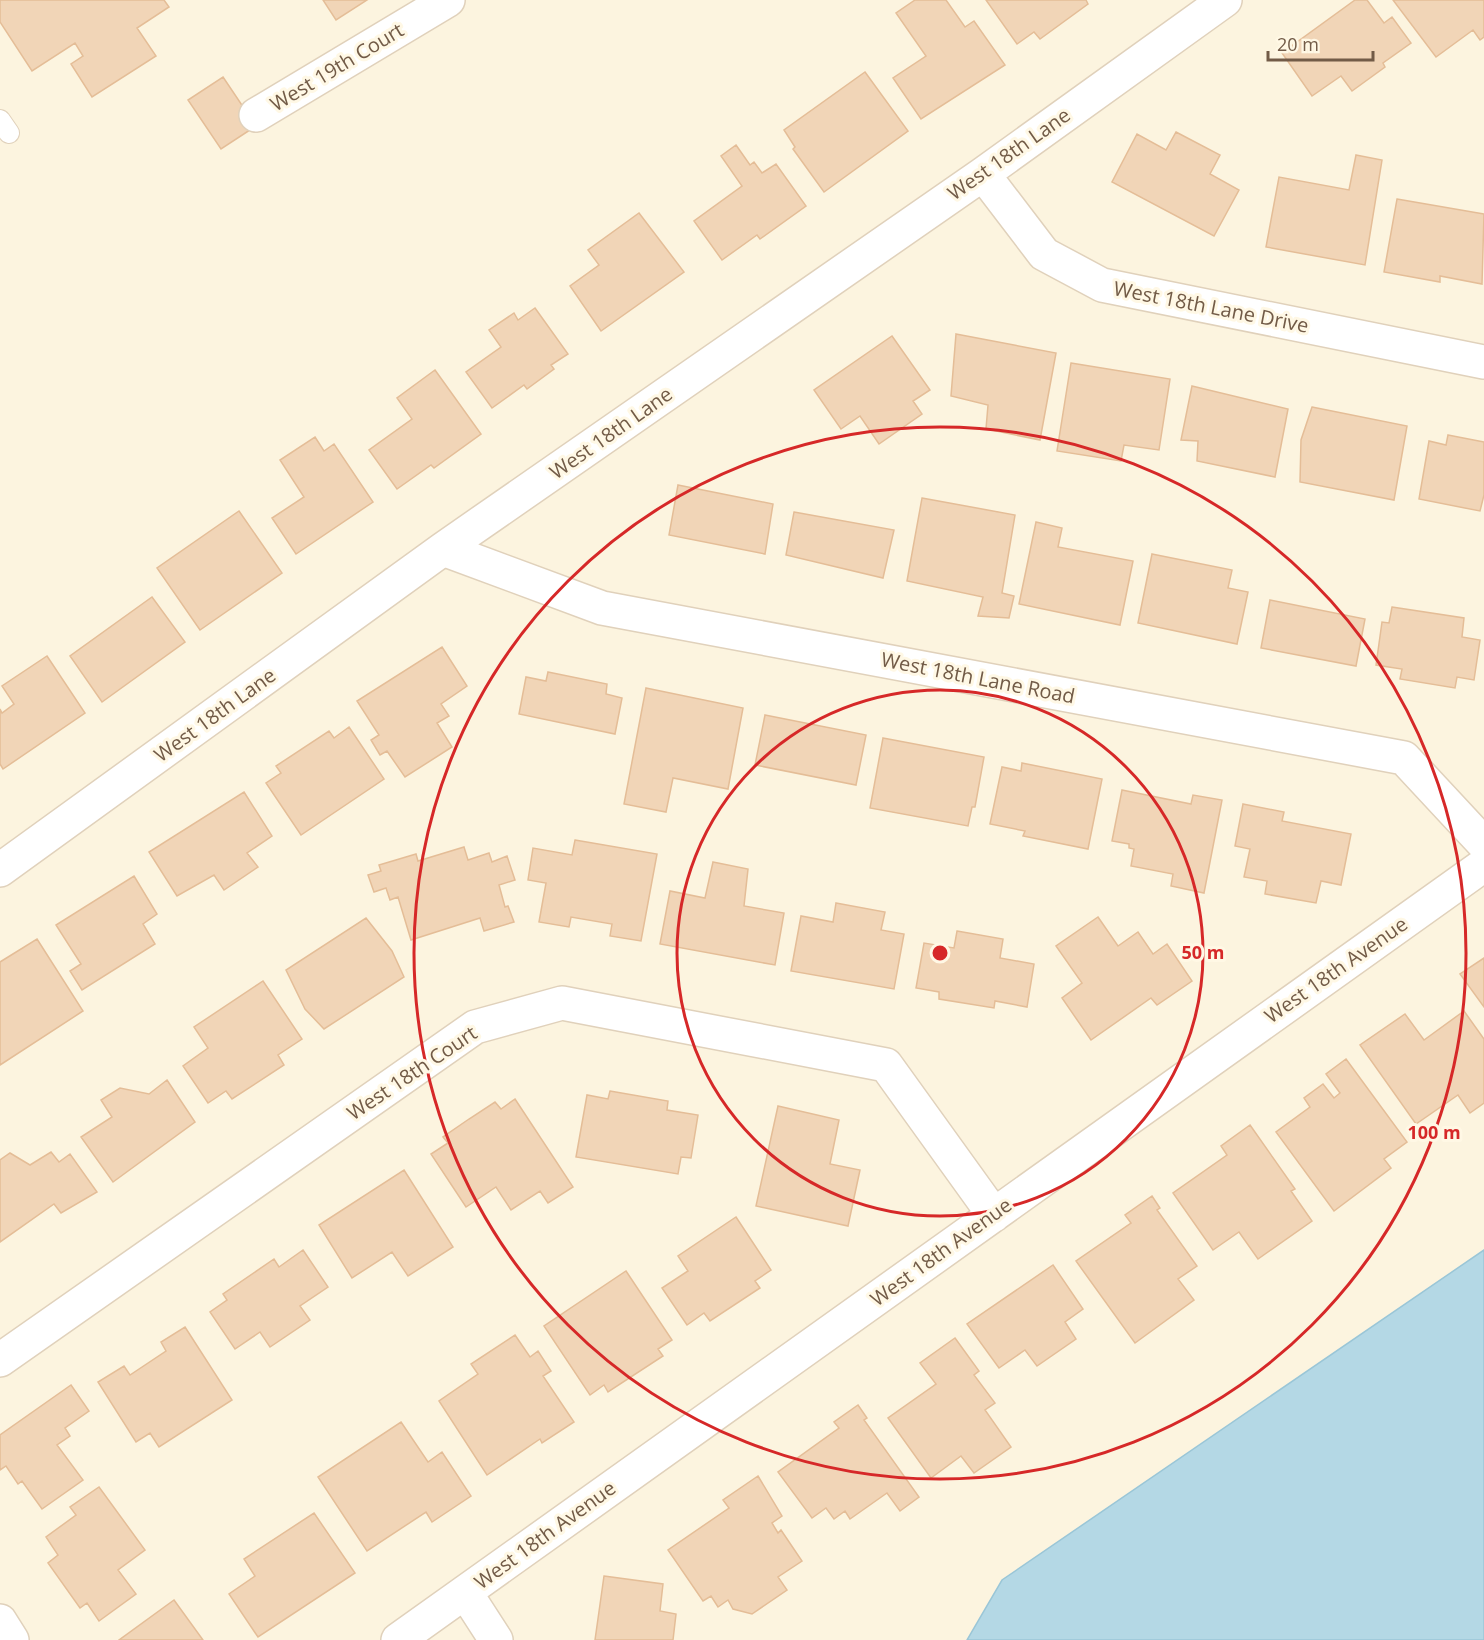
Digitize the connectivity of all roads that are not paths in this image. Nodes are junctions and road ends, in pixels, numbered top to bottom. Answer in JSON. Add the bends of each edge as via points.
{"nodes":[{"id":1,"x":448,"y":0,"type":"edge"},
{"id":2,"x":1225,"y":0,"type":"edge"},
{"id":3,"x":256,"y":115,"type":"dead end"},
{"id":4,"x":983,"y":174,"type":"junction"},
{"id":5,"x":1484,"y":362,"type":"edge"},
{"id":6,"x":444,"y":549,"type":"junction"},
{"id":7,"x":1484,"y":844,"type":"edge"},
{"id":8,"x":1484,"y":865,"type":"edge"},
{"id":9,"x":0,"y":870,"type":"edge"},
{"id":10,"x":994,"y":1215,"type":"junction"},
{"id":11,"x":0,"y":1360,"type":"edge"},
{"id":12,"x":465,"y":1592,"type":"junction"},
{"id":13,"x":0,"y":1621,"type":"edge"},
{"id":14,"x":12,"y":1640,"type":"edge"},
{"id":15,"x":398,"y":1640,"type":"edge"},
{"id":16,"x":496,"y":1640,"type":"edge"}],
"edges":[{"from":1,"to":3,"type":"street","name":"West 19th Court"},
{"from":2,"to":4,"type":"street","name":"West 18th Lane"},
{"from":4,"to":5,"type":"street","name":"West 18th Lane Drive","via":[[1044,254],[1101,285]]},
{"from":4,"to":6,"type":"street","name":"West 18th Lane"},
{"from":6,"to":7,"type":"street","name":"West 18th Lane Road","via":[[602,608],[1404,758]]},
{"from":6,"to":9,"type":"street","name":"West 18th Lane"},
{"from":8,"to":10,"type":"street","name":"West 18th Avenue"},
{"from":10,"to":11,"type":"street","name":"West 18th Court","via":[[886,1065],[562,1003],[475,1027]]},
{"from":10,"to":12,"type":"street","name":"West 18th Avenue"},
{"from":12,"to":15,"type":"street","name":"West 18th Avenue"},
{"from":12,"to":16,"type":"street"},
{"from":13,"to":14,"type":"street"}]}
